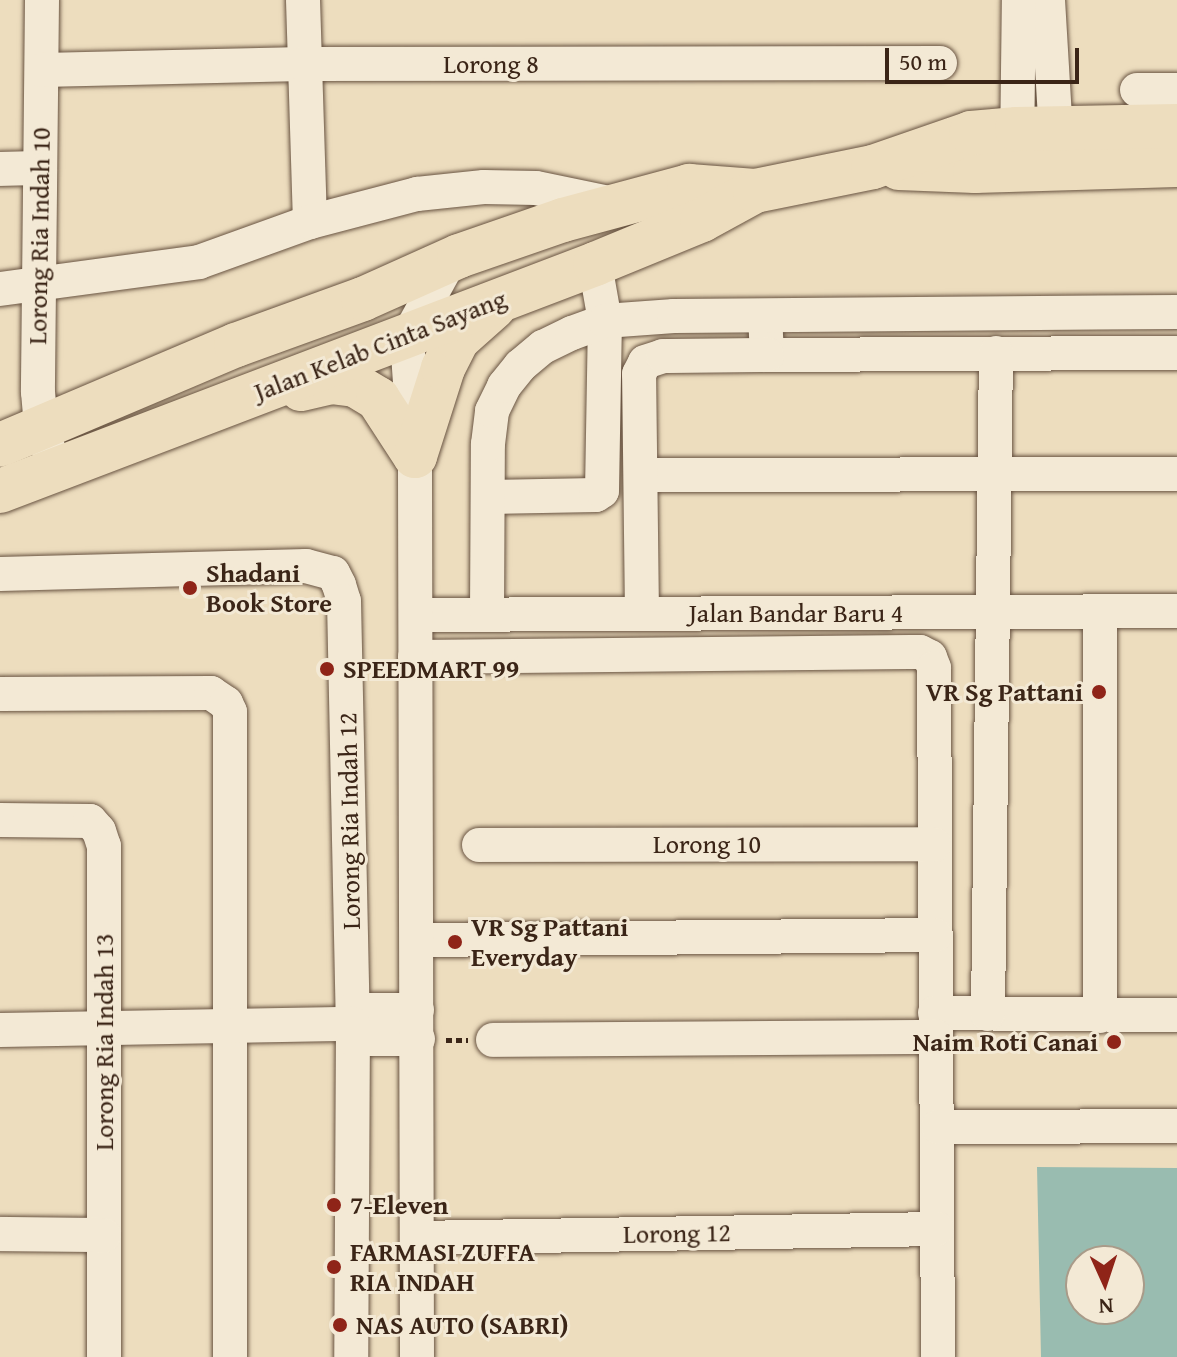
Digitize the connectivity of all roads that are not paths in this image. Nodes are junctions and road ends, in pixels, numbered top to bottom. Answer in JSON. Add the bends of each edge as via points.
{"nodes":[{"id":1,"x":42,"y":0,"type":"edge"},
{"id":2,"x":303,"y":0,"type":"edge"},
{"id":3,"x":1019,"y":0,"type":"edge"},
{"id":4,"x":1048,"y":0,"type":"edge"},
{"id":5,"x":940,"y":63,"type":"dead end"},
{"id":6,"x":303,"y":64,"type":"junction"},
{"id":7,"x":42,"y":70,"type":"junction"},
{"id":8,"x":1137,"y":90,"type":"dead end"},
{"id":9,"x":1177,"y":90,"type":"edge"},
{"id":10,"x":1177,"y":126,"type":"edge"},
{"id":11,"x":1037,"y":148,"type":"junction"},
{"id":12,"x":1177,"y":165,"type":"edge"},
{"id":13,"x":40,"y":168,"type":"junction"},
{"id":14,"x":0,"y":169,"type":"edge"},
{"id":15,"x":755,"y":191,"type":"junction"},
{"id":16,"x":619,"y":205,"type":"junction"},
{"id":17,"x":310,"y":222,"type":"junction"},
{"id":18,"x":450,"y":260,"type":"junction"},
{"id":19,"x":595,"y":264,"type":"junction"},
{"id":20,"x":37,"y":285,"type":"junction"},
{"id":21,"x":0,"y":289,"type":"edge"},
{"id":22,"x":507,"y":295,"type":"junction"},
{"id":23,"x":363,"y":299,"type":"junction"},
{"id":24,"x":1177,"y":312,"type":"edge"},
{"id":25,"x":765,"y":316,"type":"junction"},
{"id":26,"x":605,"y":321,"type":"junction"},
{"id":27,"x":407,"y":338,"type":"junction"},
{"id":28,"x":996,"y":353,"type":"junction"},
{"id":29,"x":1177,"y":353,"type":"edge"},
{"id":30,"x":767,"y":355,"type":"junction"},
{"id":31,"x":256,"y":392,"type":"junction"},
{"id":32,"x":41,"y":427,"type":"junction"},
{"id":33,"x":0,"y":445,"type":"edge"},
{"id":34,"x":415,"y":456,"type":"junction"},
{"id":35,"x":57,"y":470,"type":"junction"},
{"id":36,"x":1177,"y":474,"type":"edge"},
{"id":37,"x":641,"y":475,"type":"junction"},
{"id":38,"x":995,"y":475,"type":"junction"},
{"id":39,"x":0,"y":491,"type":"edge"},
{"id":40,"x":488,"y":497,"type":"junction"},
{"id":41,"x":0,"y":574,"type":"edge"},
{"id":42,"x":1177,"y":611,"type":"edge"},
{"id":43,"x":995,"y":612,"type":"junction"},
{"id":44,"x":1100,"y":612,"type":"junction"},
{"id":45,"x":642,"y":614,"type":"junction"},
{"id":46,"x":416,"y":615,"type":"junction"},
{"id":47,"x":487,"y":615,"type":"junction"},
{"id":48,"x":415,"y":657,"type":"junction"},
{"id":49,"x":0,"y":694,"type":"edge"},
{"id":50,"x":0,"y":820,"type":"edge"},
{"id":51,"x":934,"y":844,"type":"junction"},
{"id":52,"x":479,"y":845,"type":"dead end"},
{"id":53,"x":935,"y":935,"type":"junction"},
{"id":54,"x":417,"y":940,"type":"junction"},
{"id":55,"x":988,"y":1014,"type":"junction"},
{"id":56,"x":1177,"y":1015,"type":"edge"},
{"id":57,"x":1100,"y":1016,"type":"junction"},
{"id":58,"x":353,"y":1024,"type":"junction"},
{"id":59,"x":418,"y":1025,"type":"junction"},
{"id":60,"x":936,"y":1025,"type":"junction"},
{"id":61,"x":232,"y":1026,"type":"junction"},
{"id":62,"x":104,"y":1027,"type":"junction"},
{"id":63,"x":0,"y":1030,"type":"edge"},
{"id":64,"x":493,"y":1040,"type":"road end"},
{"id":65,"x":1177,"y":1126,"type":"edge"},
{"id":66,"x":938,"y":1127,"type":"junction"},
{"id":67,"x":937,"y":1229,"type":"junction"},
{"id":68,"x":0,"y":1234,"type":"edge"},
{"id":69,"x":104,"y":1235,"type":"junction"},
{"id":70,"x":417,"y":1238,"type":"junction"},
{"id":71,"x":104,"y":1357,"type":"edge"},
{"id":72,"x":230,"y":1357,"type":"edge"},
{"id":73,"x":351,"y":1357,"type":"edge"},
{"id":74,"x":417,"y":1357,"type":"edge"},
{"id":75,"x":938,"y":1357,"type":"edge"}],
"edges":[{"from":1,"to":7,"type":"street","name":"Lorong Ria Indah 10"},
{"from":2,"to":6,"type":"street"},
{"from":3,"to":11,"type":"street"},
{"from":4,"to":11,"type":"street"},
{"from":5,"to":6,"type":"street","name":"Lorong 8"},
{"from":6,"to":7,"type":"street","name":"Lorong 8"},
{"from":6,"to":17,"type":"street"},
{"from":7,"to":13,"type":"street","name":"Lorong Ria Indah 10"},
{"from":8,"to":9,"type":"street"},
{"from":10,"to":11,"type":"main road","name":"Jalan Kelab Cinta Sayang"},
{"from":11,"to":12,"type":"main road","name":"Jalan Kelab Cinta Sayang"},
{"from":11,"to":15,"type":"main road","name":"Jalan Kelab Cinta Sayang","via":[[971,133],[873,167]]},
{"from":13,"to":14,"type":"street"},
{"from":13,"to":20,"type":"street","name":"Lorong Ria Indah 10"},
{"from":15,"to":16,"type":"main road","name":"Jalan Kelab Cinta Sayang","via":[[689,186]]},
{"from":15,"to":19,"type":"main road","name":"Jalan Kelab Cinta Sayang","via":[[702,220]]},
{"from":16,"to":17,"type":"street","via":[[566,192],[506,186],[417,194]]},
{"from":16,"to":18,"type":"main road","name":"Jalan Kelab Cinta Sayang"},
{"from":17,"to":20,"type":"street","via":[[199,262]]},
{"from":18,"to":23,"type":"main road","name":"Jalan Kelab Cinta Sayang"},
{"from":18,"to":27,"type":"street"},
{"from":19,"to":22,"type":"main road","name":"Jalan Kelab Cinta Sayang"},
{"from":19,"to":26,"type":"street"},
{"from":20,"to":21,"type":"street"},
{"from":20,"to":32,"type":"street","name":"Lorong Ria Indah 10"},
{"from":22,"to":27,"type":"main road","name":"Jalan Kelab Cinta Sayang"},
{"from":22,"to":34,"type":"main road","via":[[458,339],[443,368]]},
{"from":23,"to":27,"type":"street"},
{"from":23,"to":32,"type":"main road","name":"Jalan Kelab Cinta Sayang","via":[[236,345]]},
{"from":24,"to":25,"type":"street"},
{"from":25,"to":26,"type":"street"},
{"from":25,"to":30,"type":"street"},
{"from":26,"to":40,"type":"street","via":[[543,347],[504,386],[491,422]]},
{"from":26,"to":40,"type":"street","via":[[602,491]]},
{"from":27,"to":31,"type":"main road","name":"Jalan Kelab Cinta Sayang"},
{"from":27,"to":34,"type":"street"},
{"from":28,"to":29,"type":"street"},
{"from":28,"to":30,"type":"street"},
{"from":28,"to":38,"type":"street"},
{"from":30,"to":37,"type":"street","via":[[663,356],[645,362],[639,374]]},
{"from":31,"to":34,"type":"main road","via":[[284,393],[331,382],[355,385],[378,399]]},
{"from":31,"to":35,"type":"main road","name":"Jalan Kelab Cinta Sayang"},
{"from":32,"to":33,"type":"main road","name":"Jalan Kelab Cinta Sayang"},
{"from":32,"to":35,"type":"street","name":"Lorong Ria Indah 10"},
{"from":34,"to":46,"type":"street"},
{"from":35,"to":39,"type":"main road","name":"Jalan Kelab Cinta Sayang"},
{"from":36,"to":38,"type":"street"},
{"from":37,"to":38,"type":"street"},
{"from":37,"to":45,"type":"street"},
{"from":38,"to":43,"type":"street"},
{"from":40,"to":47,"type":"street"},
{"from":41,"to":58,"type":"street","name":"Lorong Ria Indah 12","via":[[306,566],[333,573],[344,601]]},
{"from":42,"to":44,"type":"street","name":"Jalan Bandar Baru 4"},
{"from":43,"to":44,"type":"street","name":"Jalan Bandar Baru 4"},
{"from":43,"to":45,"type":"street","name":"Jalan Bandar Baru 4"},
{"from":43,"to":55,"type":"street"},
{"from":44,"to":57,"type":"street"},
{"from":45,"to":47,"type":"street","name":"Jalan Bandar Baru 4"},
{"from":46,"to":47,"type":"street","name":"Jalan Bandar Baru 4"},
{"from":46,"to":48,"type":"street"},
{"from":48,"to":51,"type":"street","name":"Jalan Bandar Baru 4","via":[[920,652],[930,657],[934,668]]},
{"from":48,"to":54,"type":"street"},
{"from":49,"to":61,"type":"street","via":[[211,693],[226,703],[232,723]]},
{"from":50,"to":62,"type":"street","name":"Lorong Ria Indah 13","via":[[90,821],[99,831],[104,846]]},
{"from":51,"to":52,"type":"street","name":"Lorong 10"},
{"from":51,"to":53,"type":"street"},
{"from":53,"to":54,"type":"street"},
{"from":53,"to":60,"type":"street"},
{"from":54,"to":59,"type":"street"},
{"from":55,"to":57,"type":"street"},
{"from":55,"to":60,"type":"street"},
{"from":56,"to":57,"type":"street"},
{"from":58,"to":59,"type":"street"},
{"from":58,"to":61,"type":"street"},
{"from":58,"to":73,"type":"street","name":"Lorong Ria Indah 12"},
{"from":59,"to":70,"type":"street"},
{"from":60,"to":64,"type":"street"},
{"from":60,"to":66,"type":"street"},
{"from":61,"to":62,"type":"street"},
{"from":61,"to":72,"type":"street"},
{"from":62,"to":63,"type":"street"},
{"from":62,"to":69,"type":"street","name":"Lorong Ria Indah 13"},
{"from":65,"to":66,"type":"street"},
{"from":66,"to":67,"type":"street"},
{"from":67,"to":70,"type":"street","name":"Lorong 12"},
{"from":67,"to":75,"type":"street"},
{"from":68,"to":69,"type":"street"},
{"from":69,"to":71,"type":"street","name":"Lorong Ria Indah 13"},
{"from":70,"to":74,"type":"street"}]}
